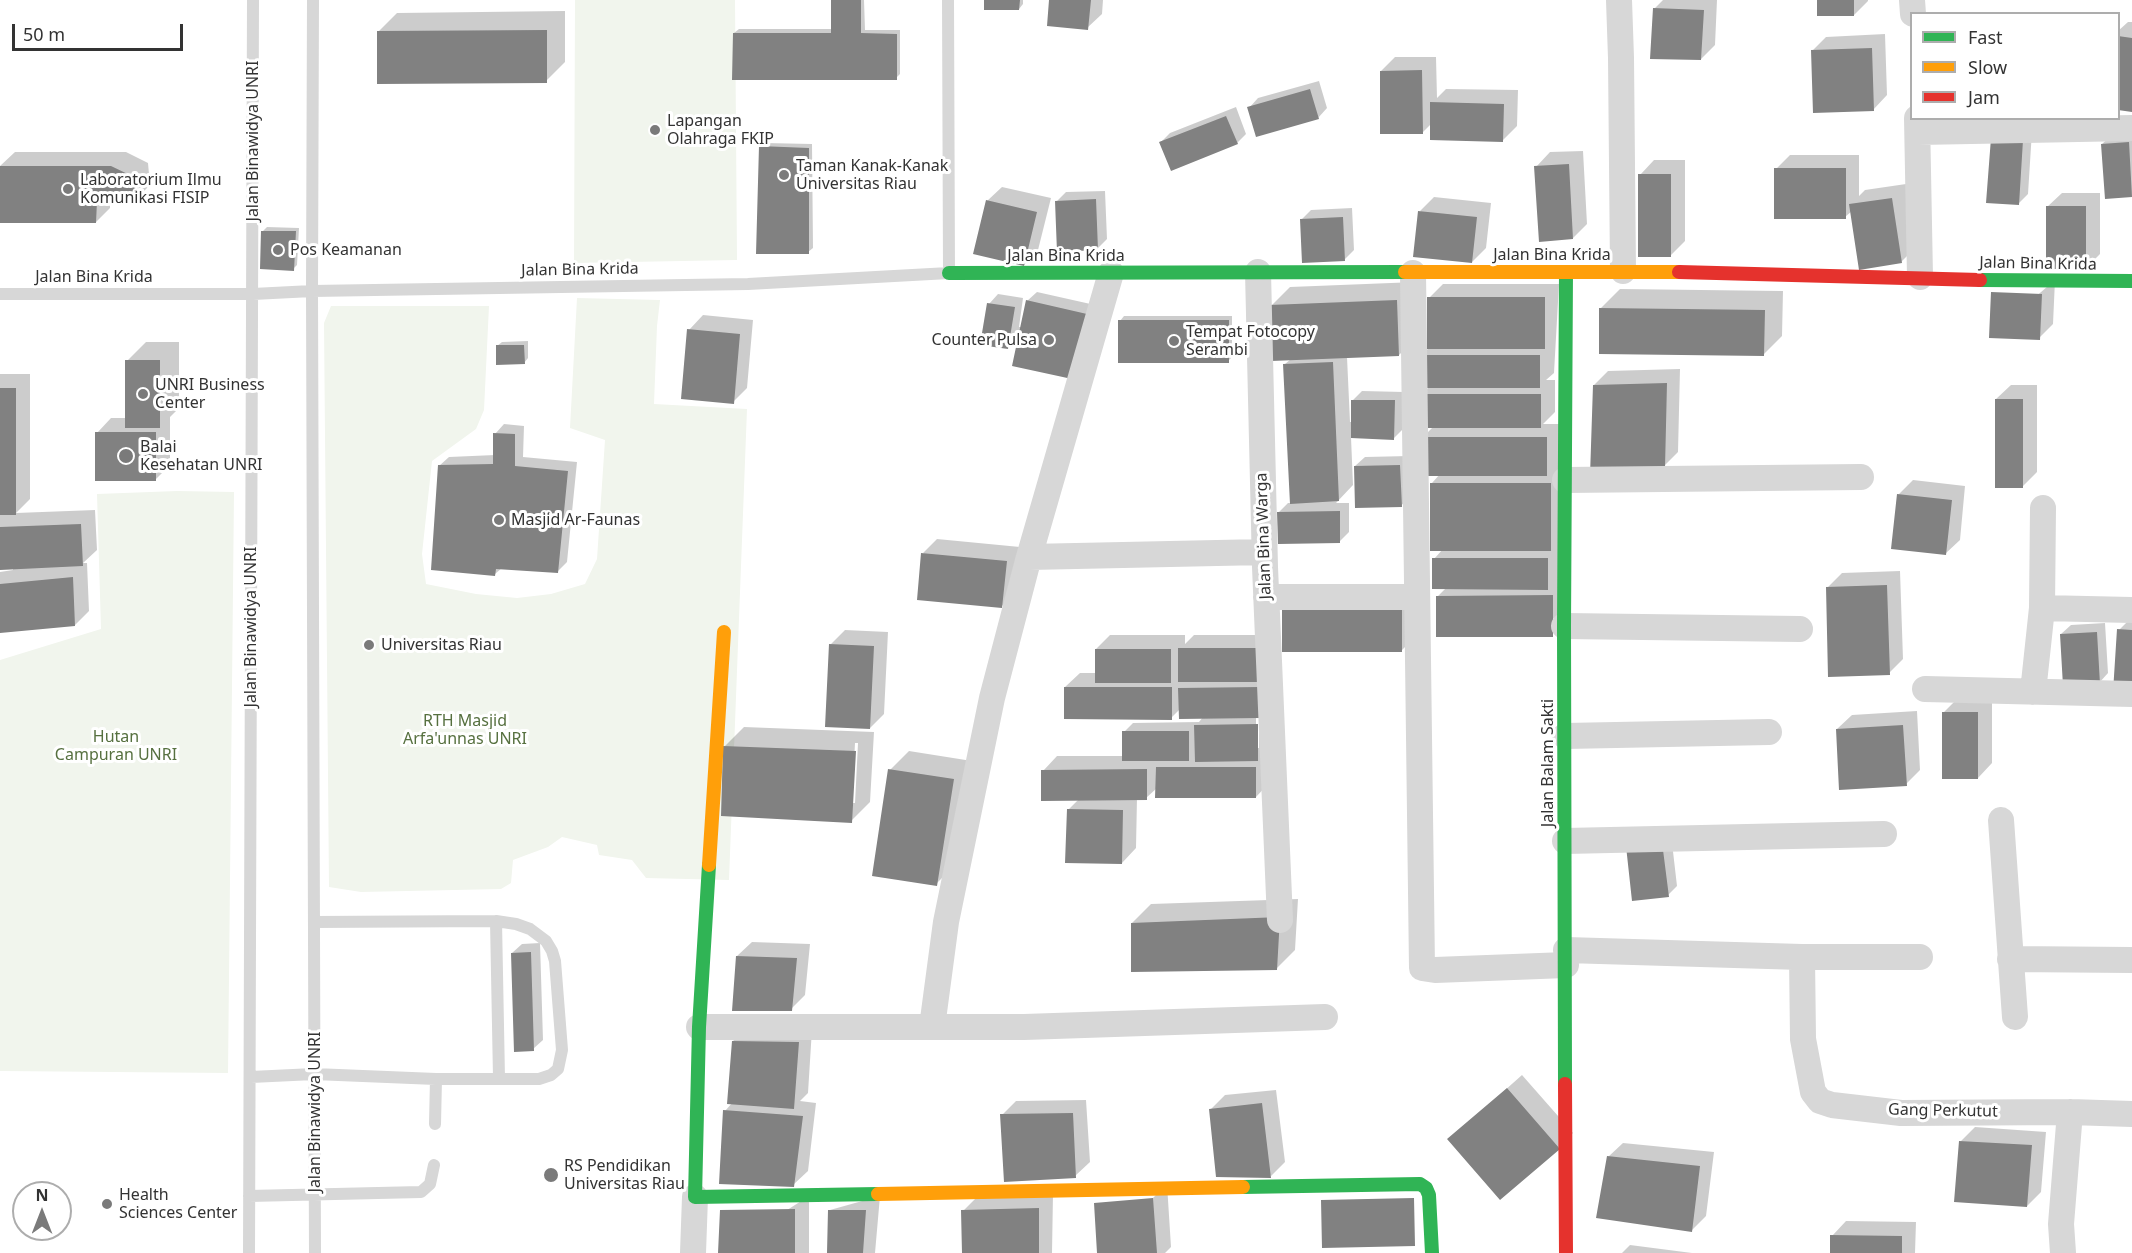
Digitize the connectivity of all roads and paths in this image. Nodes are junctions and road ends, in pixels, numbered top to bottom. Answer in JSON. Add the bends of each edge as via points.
{"nodes":[{"id":1,"x":253,"y":0,"type":"edge"},
{"id":2,"x":313,"y":0,"type":"edge"},
{"id":3,"x":948,"y":0,"type":"edge"},
{"id":4,"x":1619,"y":0,"type":"edge"},
{"id":5,"x":1917,"y":125,"type":"edge"},
{"id":6,"x":2132,"y":128,"type":"edge"},
{"id":7,"x":1623,"y":271,"type":"junction"},
{"id":8,"x":1258,"y":272,"type":"junction"},
{"id":9,"x":1566,"y":272,"type":"junction"},
{"id":10,"x":949,"y":273,"type":"junction"},
{"id":11,"x":1111,"y":273,"type":"junction"},
{"id":12,"x":1413,"y":273,"type":"junction"},
{"id":13,"x":1920,"y":277,"type":"junction"},
{"id":14,"x":2132,"y":281,"type":"edge"},
{"id":15,"x":312,"y":291,"type":"junction"},
{"id":16,"x":0,"y":294,"type":"edge"},
{"id":17,"x":253,"y":294,"type":"junction"},
{"id":18,"x":1861,"y":477,"type":"dead end"},
{"id":19,"x":1565,"y":480,"type":"junction"},
{"id":20,"x":2043,"y":508,"type":"dead end"},
{"id":21,"x":1264,"y":552,"type":"junction"},
{"id":22,"x":1029,"y":557,"type":"junction"},
{"id":23,"x":1266,"y":597,"type":"junction"},
{"id":24,"x":1417,"y":597,"type":"junction"},
{"id":25,"x":2042,"y":608,"type":"junction"},
{"id":26,"x":2132,"y":610,"type":"edge"},
{"id":27,"x":1564,"y":626,"type":"junction"},
{"id":28,"x":1800,"y":629,"type":"dead end"},
{"id":29,"x":724,"y":632,"type":"dead end"},
{"id":30,"x":1924,"y":689,"type":"dead end"},
{"id":31,"x":2033,"y":692,"type":"junction"},
{"id":32,"x":2132,"y":694,"type":"edge"},
{"id":33,"x":1769,"y":732,"type":"dead end"},
{"id":34,"x":1565,"y":736,"type":"junction"},
{"id":35,"x":2001,"y":820,"type":"dead end"},
{"id":36,"x":1884,"y":834,"type":"dead end"},
{"id":37,"x":1565,"y":841,"type":"junction"},
{"id":38,"x":1280,"y":920,"type":"dead end"},
{"id":39,"x":496,"y":921,"type":"junction"},
{"id":40,"x":314,"y":922,"type":"junction"},
{"id":41,"x":1566,"y":957,"type":"junction"},
{"id":42,"x":1802,"y":957,"type":"junction"},
{"id":43,"x":1920,"y":957,"type":"dead end"},
{"id":44,"x":2010,"y":960,"type":"junction"},
{"id":45,"x":2132,"y":960,"type":"edge"},
{"id":46,"x":1325,"y":1017,"type":"dead end"},
{"id":47,"x":2015,"y":1017,"type":"dead end"},
{"id":48,"x":699,"y":1027,"type":"junction"},
{"id":49,"x":932,"y":1027,"type":"junction"},
{"id":50,"x":314,"y":1074,"type":"junction"},
{"id":51,"x":251,"y":1077,"type":"junction"},
{"id":52,"x":499,"y":1078,"type":"junction"},
{"id":53,"x":436,"y":1079,"type":"junction"},
{"id":54,"x":2070,"y":1112,"type":"junction"},
{"id":55,"x":2132,"y":1114,"type":"edge"},
{"id":56,"x":435,"y":1124,"type":"dead end"},
{"id":57,"x":434,"y":1165,"type":"dead end"},
{"id":58,"x":315,"y":1195,"type":"junction"},
{"id":59,"x":249,"y":1196,"type":"junction"},
{"id":60,"x":695,"y":1197,"type":"junction"},
{"id":61,"x":249,"y":1253,"type":"edge"},
{"id":62,"x":315,"y":1253,"type":"edge"},
{"id":63,"x":693,"y":1253,"type":"edge"},
{"id":64,"x":1432,"y":1253,"type":"edge"},
{"id":65,"x":1566,"y":1253,"type":"edge"},
{"id":66,"x":2063,"y":1253,"type":"edge"}],
"edges":[{"from":1,"to":17,"type":"lane","name":"Jalan Binawidya UNRI"},
{"from":2,"to":15,"type":"lane","name":"Jalan Binawidya UNRI"},
{"from":3,"to":10,"type":"lane"},
{"from":4,"to":7,"type":"street"},
{"from":5,"to":6,"type":"street"},
{"from":5,"to":13,"type":"street"},
{"from":7,"to":9,"type":"street","name":"Jalan Bina Krida"},
{"from":7,"to":13,"type":"street","name":"Jalan Bina Krida"},
{"from":8,"to":11,"type":"street","name":"Jalan Bina Krida"},
{"from":8,"to":12,"type":"street","name":"Jalan Bina Krida"},
{"from":8,"to":21,"type":"street","name":"Jalan Bina Warga"},
{"from":9,"to":12,"type":"street","name":"Jalan Bina Krida"},
{"from":9,"to":19,"type":"street","name":"Jalan Balam Sakti"},
{"from":10,"to":11,"type":"street","name":"Jalan Bina Krida"},
{"from":10,"to":15,"type":"lane","name":"Jalan Bina Krida","via":[[748,284]]},
{"from":11,"to":22,"type":"street"},
{"from":12,"to":24,"type":"street"},
{"from":13,"to":14,"type":"street","name":"Jalan Bina Krida"},
{"from":15,"to":17,"type":"lane","name":"Jalan Bina Krida"},
{"from":15,"to":40,"type":"lane","name":"Jalan Binawidya UNRI"},
{"from":16,"to":17,"type":"lane","name":"Jalan Bina Krida"},
{"from":17,"to":51,"type":"lane","name":"Jalan Binawidya UNRI"},
{"from":18,"to":19,"type":"street"},
{"from":19,"to":27,"type":"street","name":"Jalan Balam Sakti"},
{"from":20,"to":25,"type":"street"},
{"from":21,"to":22,"type":"street"},
{"from":21,"to":23,"type":"street","name":"Jalan Bina Warga"},
{"from":22,"to":49,"type":"street","via":[[987,721],[946,922]]},
{"from":23,"to":24,"type":"street"},
{"from":23,"to":38,"type":"street","name":"Jalan Bina Warga"},
{"from":24,"to":41,"type":"street","via":[[1422,968]]},
{"from":25,"to":26,"type":"street"},
{"from":25,"to":31,"type":"street"},
{"from":27,"to":28,"type":"street"},
{"from":27,"to":34,"type":"street","name":"Jalan Balam Sakti"},
{"from":29,"to":48,"type":"street"},
{"from":30,"to":31,"type":"street"},
{"from":31,"to":32,"type":"street"},
{"from":33,"to":34,"type":"street"},
{"from":34,"to":37,"type":"street","name":"Jalan Balam Sakti"},
{"from":35,"to":44,"type":"street"},
{"from":36,"to":37,"type":"street"},
{"from":37,"to":41,"type":"street","name":"Jalan Balam Sakti"},
{"from":39,"to":40,"type":"lane"},
{"from":39,"to":52,"type":"lane"},
{"from":39,"to":52,"type":"lane","via":[[530,929],[552,951],[562,1050],[558,1069],[551,1075],[539,1079]]},
{"from":40,"to":50,"type":"lane","name":"Jalan Binawidya UNRI"},
{"from":41,"to":42,"type":"street"},
{"from":41,"to":65,"type":"street","name":"Jalan Balam Sakti"},
{"from":42,"to":43,"type":"street"},
{"from":42,"to":54,"type":"street","name":"Gang Perkutut","via":[[1803,1039],[1812,1092],[1821,1101],[1832,1106],[1901,1113]]},
{"from":44,"to":45,"type":"street"},
{"from":44,"to":47,"type":"street"},
{"from":46,"to":49,"type":"street"},
{"from":48,"to":49,"type":"street"},
{"from":48,"to":60,"type":"street"},
{"from":50,"to":51,"type":"lane"},
{"from":50,"to":53,"type":"lane"},
{"from":50,"to":58,"type":"lane","name":"Jalan Binawidya UNRI"},
{"from":51,"to":59,"type":"lane","name":"Jalan Binawidya UNRI"},
{"from":52,"to":53,"type":"lane"},
{"from":53,"to":56,"type":"lane"},
{"from":54,"to":55,"type":"street","name":"Gang Perkutut"},
{"from":54,"to":66,"type":"street","via":[[2061,1224]]},
{"from":57,"to":58,"type":"lane","via":[[430,1184],[421,1191]]},
{"from":58,"to":59,"type":"lane"},
{"from":58,"to":62,"type":"lane","name":"Jalan Binawidya UNRI"},
{"from":59,"to":61,"type":"lane","name":"Jalan Binawidya UNRI"},
{"from":60,"to":63,"type":"street"},
{"from":60,"to":64,"type":"street","via":[[1420,1184],[1429,1195]]}]}
